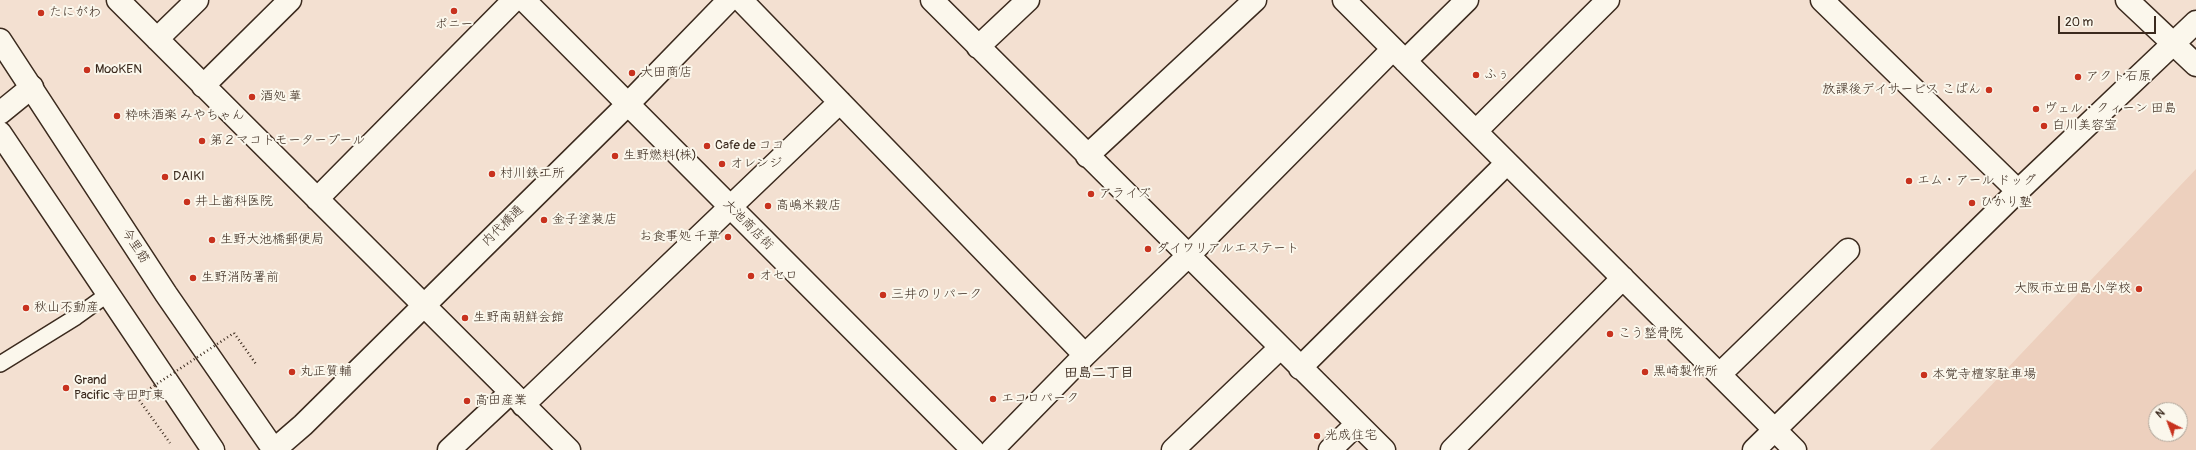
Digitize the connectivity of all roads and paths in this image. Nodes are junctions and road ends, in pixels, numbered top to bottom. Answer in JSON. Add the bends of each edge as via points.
{"nodes":[{"id":1,"x":118,"y":0,"type":"edge"},
{"id":2,"x":197,"y":0,"type":"edge"},
{"id":3,"x":290,"y":0,"type":"edge"},
{"id":4,"x":514,"y":0,"type":"edge"},
{"id":5,"x":524,"y":0,"type":"edge"},
{"id":6,"x":729,"y":0,"type":"edge"},
{"id":7,"x":741,"y":0,"type":"edge"},
{"id":8,"x":932,"y":0,"type":"edge"},
{"id":9,"x":1028,"y":0,"type":"edge"},
{"id":10,"x":1254,"y":0,"type":"edge"},
{"id":11,"x":1344,"y":0,"type":"edge"},
{"id":12,"x":1467,"y":0,"type":"edge"},
{"id":13,"x":1608,"y":0,"type":"edge"},
{"id":14,"x":1822,"y":0,"type":"edge"},
{"id":15,"x":2128,"y":0,"type":"edge"},
{"id":16,"x":2196,"y":22,"type":"edge"},
{"id":17,"x":157,"y":39,"type":"junction"},
{"id":18,"x":0,"y":40,"type":"edge"},
{"id":19,"x":2174,"y":44,"type":"junction"},
{"id":20,"x":978,"y":47,"type":"junction"},
{"id":21,"x":1399,"y":55,"type":"junction"},
{"id":22,"x":2196,"y":65,"type":"edge"},
{"id":23,"x":203,"y":86,"type":"junction"},
{"id":24,"x":32,"y":87,"type":"junction"},
{"id":25,"x":840,"y":102,"type":"junction"},
{"id":26,"x":628,"y":104,"type":"junction"},
{"id":27,"x":0,"y":113,"type":"edge"},
{"id":28,"x":1476,"y":131,"type":"junction"},
{"id":29,"x":0,"y":133,"type":"edge"},
{"id":30,"x":1088,"y":156,"type":"junction"},
{"id":31,"x":1507,"y":163,"type":"junction"},
{"id":32,"x":2018,"y":191,"type":"junction"},
{"id":33,"x":317,"y":199,"type":"junction"},
{"id":34,"x":731,"y":207,"type":"junction"},
{"id":35,"x":1848,"y":250,"type":"dead end"},
{"id":36,"x":1190,"y":255,"type":"junction"},
{"id":37,"x":1622,"y":278,"type":"junction"},
{"id":38,"x":108,"y":294,"type":"junction"},
{"id":39,"x":422,"y":305,"type":"junction"},
{"id":40,"x":1280,"y":348,"type":"junction"},
{"id":41,"x":1086,"y":355,"type":"junction"},
{"id":42,"x":0,"y":364,"type":"edge"},
{"id":43,"x":256,"y":364,"type":"dead end"},
{"id":44,"x":1300,"y":368,"type":"junction"},
{"id":45,"x":1720,"y":374,"type":"junction"},
{"id":46,"x":517,"y":398,"type":"junction"},
{"id":47,"x":1357,"y":424,"type":"junction"},
{"id":48,"x":1774,"y":429,"type":"junction"},
{"id":49,"x":170,"y":443,"type":"dead end"},
{"id":50,"x":213,"y":450,"type":"edge"},
{"id":51,"x":274,"y":450,"type":"edge"},
{"id":52,"x":449,"y":450,"type":"edge"},
{"id":53,"x":569,"y":450,"type":"edge"},
{"id":54,"x":973,"y":450,"type":"edge"},
{"id":55,"x":992,"y":450,"type":"edge"},
{"id":56,"x":1174,"y":450,"type":"edge"},
{"id":57,"x":1330,"y":450,"type":"edge"},
{"id":58,"x":1384,"y":450,"type":"edge"},
{"id":59,"x":1452,"y":450,"type":"edge"},
{"id":60,"x":1754,"y":450,"type":"edge"},
{"id":61,"x":1795,"y":450,"type":"edge"}],
"edges":[{"from":1,"to":17,"type":"street"},
{"from":2,"to":17,"type":"street"},
{"from":3,"to":23,"type":"street"},
{"from":4,"to":33,"type":"street"},
{"from":5,"to":26,"type":"street","name":"大池商店街"},
{"from":6,"to":26,"type":"street","name":"内代橋通"},
{"from":7,"to":25,"type":"street"},
{"from":8,"to":20,"type":"street"},
{"from":9,"to":20,"type":"street"},
{"from":10,"to":30,"type":"street"},
{"from":11,"to":21,"type":"street"},
{"from":12,"to":21,"type":"street"},
{"from":13,"to":28,"type":"street"},
{"from":14,"to":32,"type":"street"},
{"from":15,"to":19,"type":"street"},
{"from":16,"to":19,"type":"street"},
{"from":17,"to":23,"type":"street"},
{"from":18,"to":24,"type":"street","name":"今里筋"},
{"from":19,"to":22,"type":"street"},
{"from":19,"to":32,"type":"street"},
{"from":20,"to":30,"type":"street"},
{"from":21,"to":28,"type":"street"},
{"from":21,"to":36,"type":"street"},
{"from":23,"to":33,"type":"street"},
{"from":24,"to":27,"type":"street"},
{"from":24,"to":51,"type":"street","name":"今里筋","via":[[166,294]]},
{"from":25,"to":34,"type":"street"},
{"from":25,"to":41,"type":"street"},
{"from":26,"to":34,"type":"street","name":"大池商店街"},
{"from":26,"to":39,"type":"street","name":"内代橋通"},
{"from":28,"to":31,"type":"street"},
{"from":29,"to":38,"type":"street"},
{"from":30,"to":36,"type":"street"},
{"from":31,"to":37,"type":"street"},
{"from":31,"to":44,"type":"street"},
{"from":32,"to":48,"type":"street"},
{"from":33,"to":39,"type":"street"},
{"from":34,"to":46,"type":"street"},
{"from":34,"to":54,"type":"street","name":"大池商店街"},
{"from":35,"to":45,"type":"street"},
{"from":36,"to":40,"type":"street"},
{"from":36,"to":41,"type":"street"},
{"from":37,"to":45,"type":"street"},
{"from":37,"to":59,"type":"street"},
{"from":38,"to":42,"type":"lane"},
{"from":38,"to":50,"type":"street"},
{"from":39,"to":46,"type":"street"},
{"from":39,"to":51,"type":"street","name":"内代橋通","via":[[303,425]]},
{"from":40,"to":44,"type":"street"},
{"from":40,"to":56,"type":"street"},
{"from":41,"to":55,"type":"street"},
{"from":43,"to":49,"type":"path","bridge":true,"via":[[234,333],[137,397]]},
{"from":44,"to":47,"type":"street"},
{"from":45,"to":48,"type":"street"},
{"from":46,"to":52,"type":"street"},
{"from":46,"to":53,"type":"street"},
{"from":47,"to":57,"type":"street"},
{"from":47,"to":58,"type":"street"},
{"from":48,"to":60,"type":"street"},
{"from":48,"to":61,"type":"street"}]}
